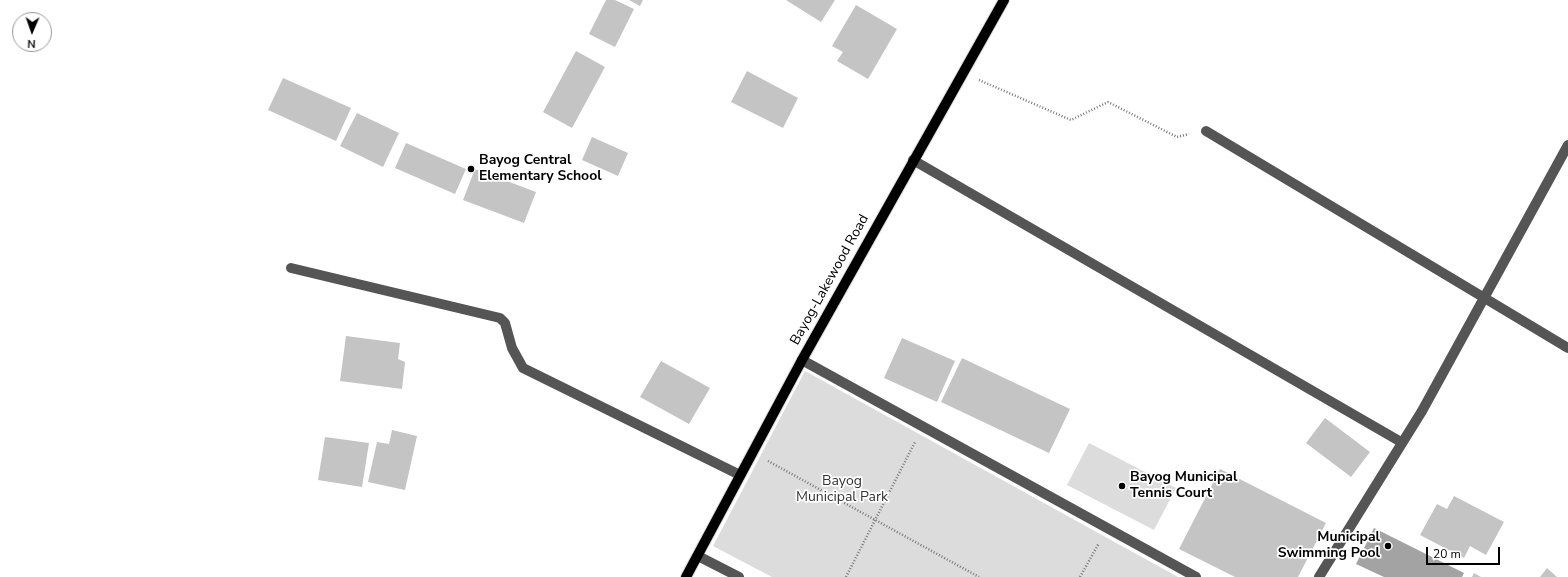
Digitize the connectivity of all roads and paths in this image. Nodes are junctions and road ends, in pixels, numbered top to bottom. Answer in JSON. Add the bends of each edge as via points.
{"nodes":[{"id":1,"x":1004,"y":0,"type":"edge"},
{"id":2,"x":962,"y":73,"type":"junction"},
{"id":3,"x":1206,"y":131,"type":"joint"},
{"id":4,"x":1568,"y":145,"type":"edge"},
{"id":5,"x":913,"y":160,"type":"junction"},
{"id":6,"x":291,"y":268,"type":"dead end"},
{"id":7,"x":1486,"y":297,"type":"junction"},
{"id":8,"x":1568,"y":348,"type":"edge"},
{"id":9,"x":802,"y":360,"type":"junction"},
{"id":10,"x":923,"y":427,"type":"junction"},
{"id":11,"x":1401,"y":442,"type":"junction"},
{"id":12,"x":753,"y":453,"type":"junction"},
{"id":13,"x":740,"y":476,"type":"junction"},
{"id":14,"x":875,"y":520,"type":"junction"},
{"id":15,"x":1107,"y":528,"type":"junction"},
{"id":16,"x":698,"y":556,"type":"junction"},
{"id":17,"x":686,"y":577,"type":"edge"},
{"id":18,"x":739,"y":577,"type":"edge"},
{"id":19,"x":846,"y":577,"type":"edge"},
{"id":20,"x":979,"y":577,"type":"edge"},
{"id":21,"x":1080,"y":577,"type":"edge"},
{"id":22,"x":1196,"y":577,"type":"edge"},
{"id":23,"x":1319,"y":577,"type":"edge"}],
"edges":[{"from":1,"to":2,"type":"main road","name":"Bayog-Lakewood Road"},
{"from":2,"to":3,"type":"path","via":[[1071,120],[1108,102],[1177,137]]},
{"from":2,"to":5,"type":"main road","name":"Bayog-Lakewood Road"},
{"from":3,"to":7,"type":"street"},
{"from":4,"to":7,"type":"street"},
{"from":5,"to":9,"type":"main road","name":"Bayog-Lakewood Road"},
{"from":5,"to":11,"type":"street"},
{"from":6,"to":13,"type":"street","via":[[500,318],[506,323],[512,348],[523,368]]},
{"from":7,"to":8,"type":"street"},
{"from":7,"to":11,"type":"street","via":[[1422,411]]},
{"from":9,"to":10,"type":"street"},
{"from":9,"to":12,"type":"main road","name":"Bayog-Lakewood Road"},
{"from":10,"to":14,"type":"path"},
{"from":10,"to":15,"type":"street"},
{"from":11,"to":23,"type":"street"},
{"from":12,"to":13,"type":"main road","name":"Bayog-Lakewood Road"},
{"from":12,"to":14,"type":"path"},
{"from":13,"to":16,"type":"main road","name":"Bayog-Lakewood Road"},
{"from":14,"to":19,"type":"path"},
{"from":14,"to":20,"type":"path"},
{"from":15,"to":21,"type":"path"},
{"from":15,"to":22,"type":"street"},
{"from":16,"to":17,"type":"main road","name":"Bayog-Lakewood Road"},
{"from":16,"to":18,"type":"street"}]}
